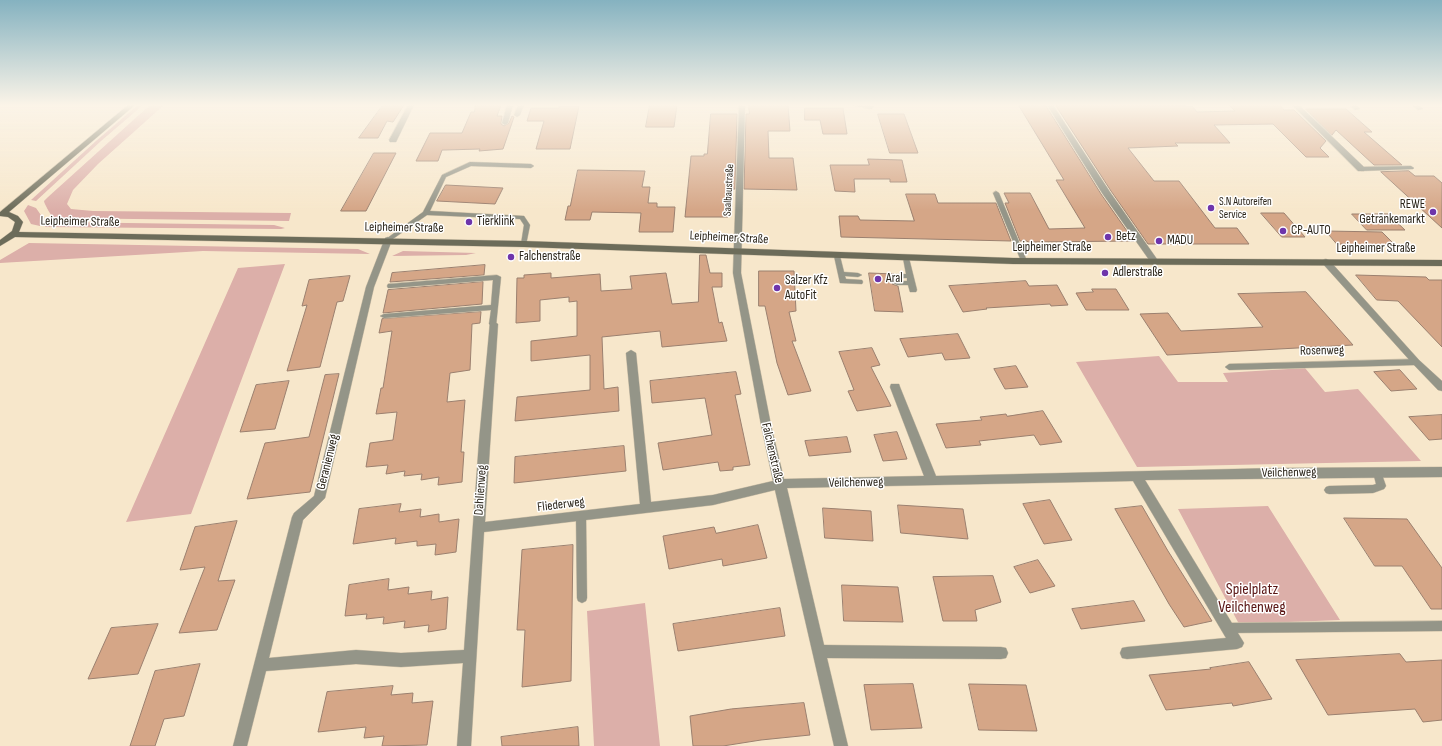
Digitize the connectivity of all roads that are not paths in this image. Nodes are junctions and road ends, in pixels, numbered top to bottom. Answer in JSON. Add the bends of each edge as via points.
{"nodes":[{"id":1,"x":90,"y":140,"type":"edge"},
{"id":2,"x":742,"y":140,"type":"edge"},
{"id":3,"x":1072,"y":140,"type":"edge"},
{"id":4,"x":1331,"y":140,"type":"edge"},
{"id":5,"x":531,"y":166,"type":"dead end"},
{"id":6,"x":1411,"y":168,"type":"dead end"},
{"id":7,"x":1361,"y":169,"type":"joint"},
{"id":8,"x":996,"y":193,"type":"dead end"},
{"id":9,"x":426,"y":213,"type":"junction"},
{"id":10,"x":1,"y":214,"type":"edge"},
{"id":11,"x":14,"y":234,"type":"junction"},
{"id":12,"x":388,"y":240,"type":"junction"},
{"id":13,"x":0,"y":243,"type":"edge"},
{"id":14,"x":524,"y":244,"type":"junction"},
{"id":15,"x":737,"y":252,"type":"junction"},
{"id":16,"x":837,"y":256,"type":"junction"},
{"id":17,"x":906,"y":258,"type":"junction"},
{"id":18,"x":1024,"y":261,"type":"junction"},
{"id":19,"x":1155,"y":262,"type":"junction"},
{"id":20,"x":1326,"y":262,"type":"junction"},
{"id":21,"x":1442,"y":263,"type":"edge"},
{"id":22,"x":858,"y":278,"type":"dead end"},
{"id":23,"x":897,"y":279,"type":"dead end"},
{"id":24,"x":391,"y":286,"type":"dead end"},
{"id":25,"x":494,"y":307,"type":"junction"},
{"id":26,"x":384,"y":316,"type":"dead end"},
{"id":27,"x":493,"y":324,"type":"joint"},
{"id":28,"x":631,"y":353,"type":"dead end"},
{"id":29,"x":1416,"y":362,"type":"junction"},
{"id":30,"x":1229,"y":367,"type":"dead end"},
{"id":31,"x":895,"y":387,"type":"dead end"},
{"id":32,"x":1442,"y":387,"type":"edge"},
{"id":33,"x":1376,"y":472,"type":"junction"},
{"id":34,"x":1442,"y":472,"type":"edge"},
{"id":35,"x":1137,"y":477,"type":"junction"},
{"id":36,"x":932,"y":481,"type":"junction"},
{"id":37,"x":779,"y":484,"type":"junction"},
{"id":38,"x":1329,"y":490,"type":"dead end"},
{"id":39,"x":646,"y":508,"type":"junction"},
{"id":40,"x":581,"y":516,"type":"junction"},
{"id":41,"x":478,"y":528,"type":"junction"},
{"id":42,"x":582,"y":598,"type":"dead end"},
{"id":43,"x":1442,"y":626,"type":"edge"},
{"id":44,"x":1228,"y":628,"type":"junction"},
{"id":45,"x":819,"y":652,"type":"junction"},
{"id":46,"x":1001,"y":653,"type":"dead end"},
{"id":47,"x":1127,"y":653,"type":"dead end"},
{"id":48,"x":469,"y":656,"type":"junction"},
{"id":49,"x":260,"y":665,"type":"junction"},
{"id":50,"x":240,"y":746,"type":"edge"},
{"id":51,"x":464,"y":746,"type":"edge"},
{"id":52,"x":841,"y":746,"type":"edge"}],
"edges":[{"from":1,"to":10,"type":"main road"},
{"from":2,"to":15,"type":"street","name":"Saalbaustraße"},
{"from":3,"to":19,"type":"street"},
{"from":4,"to":7,"type":"street"},
{"from":5,"to":9,"type":"lane","via":[[470,164],[444,176]]},
{"from":6,"to":7,"type":"lane"},
{"from":8,"to":18,"type":"lane"},
{"from":9,"to":12,"type":"lane"},
{"from":9,"to":14,"type":"lane","via":[[522,217],[527,225]]},
{"from":10,"to":11,"type":"main road","via":[[17,218],[18,228]]},
{"from":11,"to":12,"type":"main road","name":"Leipheimer Straße"},
{"from":11,"to":13,"type":"main road"},
{"from":12,"to":14,"type":"main road","name":"Leipheimer Straße"},
{"from":12,"to":49,"type":"street","name":"Geranienweg","via":[[370,288],[319,498],[298,517]]},
{"from":14,"to":15,"type":"main road","name":"Leipheimer Straße"},
{"from":15,"to":16,"type":"main road","name":"Leipheimer Straße"},
{"from":15,"to":37,"type":"street","name":"Falchenstraße","via":[[737,273],[746,324]]},
{"from":16,"to":17,"type":"main road","name":"Leipheimer Straße"},
{"from":16,"to":22,"type":"lane","via":[[841,274]]},
{"from":17,"to":18,"type":"main road","name":"Leipheimer Straße"},
{"from":17,"to":23,"type":"lane","via":[[912,283]]},
{"from":18,"to":19,"type":"main road","name":"Leipheimer Straße"},
{"from":19,"to":20,"type":"main road","name":"Leipheimer Straße"},
{"from":20,"to":21,"type":"main road","name":"Leipheimer Straße"},
{"from":20,"to":29,"type":"street"},
{"from":24,"to":25,"type":"lane","via":[[497,277]]},
{"from":25,"to":26,"type":"lane"},
{"from":25,"to":27,"type":"lane"},
{"from":27,"to":41,"type":"street","name":"Dahlienweg"},
{"from":28,"to":39,"type":"street"},
{"from":29,"to":30,"type":"lane","name":"Rosenweg"},
{"from":29,"to":32,"type":"street"},
{"from":31,"to":36,"type":"street"},
{"from":33,"to":34,"type":"street","name":"Veilchenweg"},
{"from":33,"to":35,"type":"street","name":"Veilchenweg"},
{"from":33,"to":38,"type":"lane","via":[[1381,486],[1373,490]]},
{"from":35,"to":36,"type":"street","name":"Veilchenweg"},
{"from":35,"to":44,"type":"street"},
{"from":36,"to":37,"type":"street","name":"Veilchenweg"},
{"from":37,"to":39,"type":"street","name":"Fliederweg","via":[[713,500]]},
{"from":37,"to":45,"type":"street","name":"Falchenstraße"},
{"from":39,"to":40,"type":"street","name":"Fliederweg"},
{"from":40,"to":41,"type":"street","name":"Fliederweg"},
{"from":40,"to":42,"type":"lane"},
{"from":41,"to":48,"type":"street","name":"Dahlienweg"},
{"from":43,"to":44,"type":"lane"},
{"from":44,"to":47,"type":"street","via":[[1237,643]]},
{"from":45,"to":46,"type":"street"},
{"from":45,"to":52,"type":"street","name":"Falchenstraße"},
{"from":48,"to":49,"type":"street","via":[[401,660],[356,657]]},
{"from":48,"to":51,"type":"street","name":"Dahlienweg"},
{"from":49,"to":50,"type":"street","name":"Geranienweg"}]}
